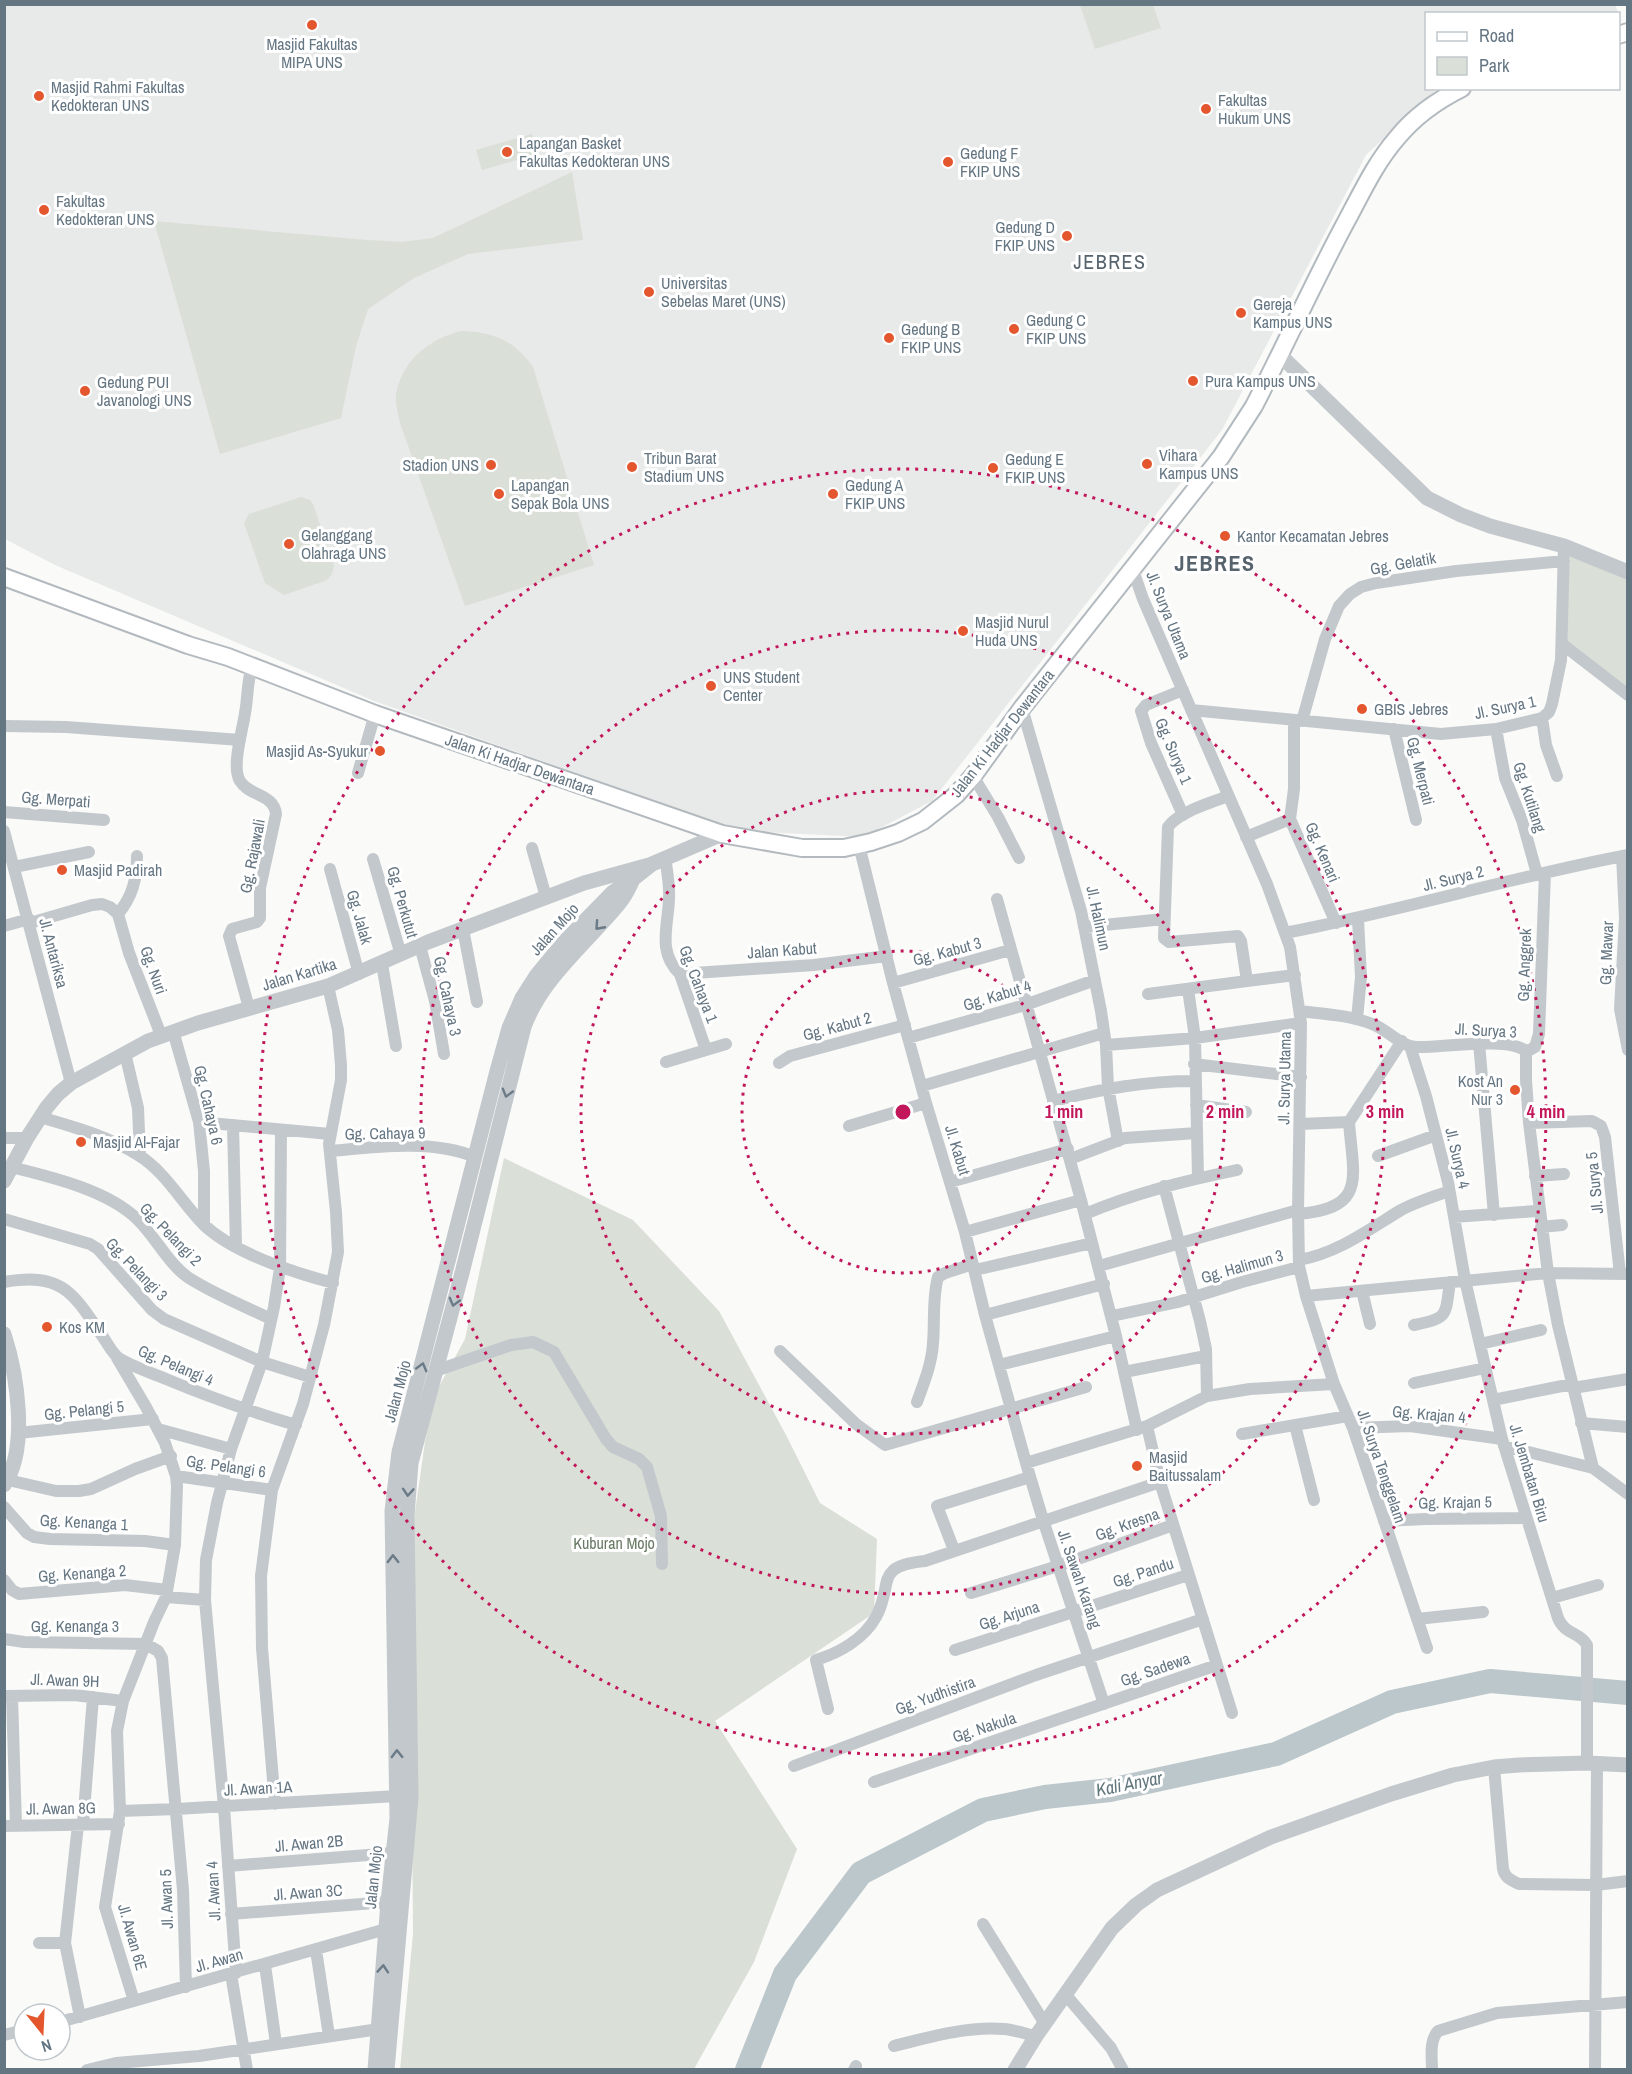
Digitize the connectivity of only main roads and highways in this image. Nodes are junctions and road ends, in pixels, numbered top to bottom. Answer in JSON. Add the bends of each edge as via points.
{"nodes":[{"id":1,"x":1458,"y":90,"type":"edge"},
{"id":2,"x":5,"y":578,"type":"edge"}],
"edges":[{"from":1,"to":2,"type":"main road","name":"Jalan Ki Hadjar Dewantara","via":[[1422,113],[1378,163],[1238,433],[973,776],[923,820],[885,838],[829,849],[722,834],[375,714]]}]}
